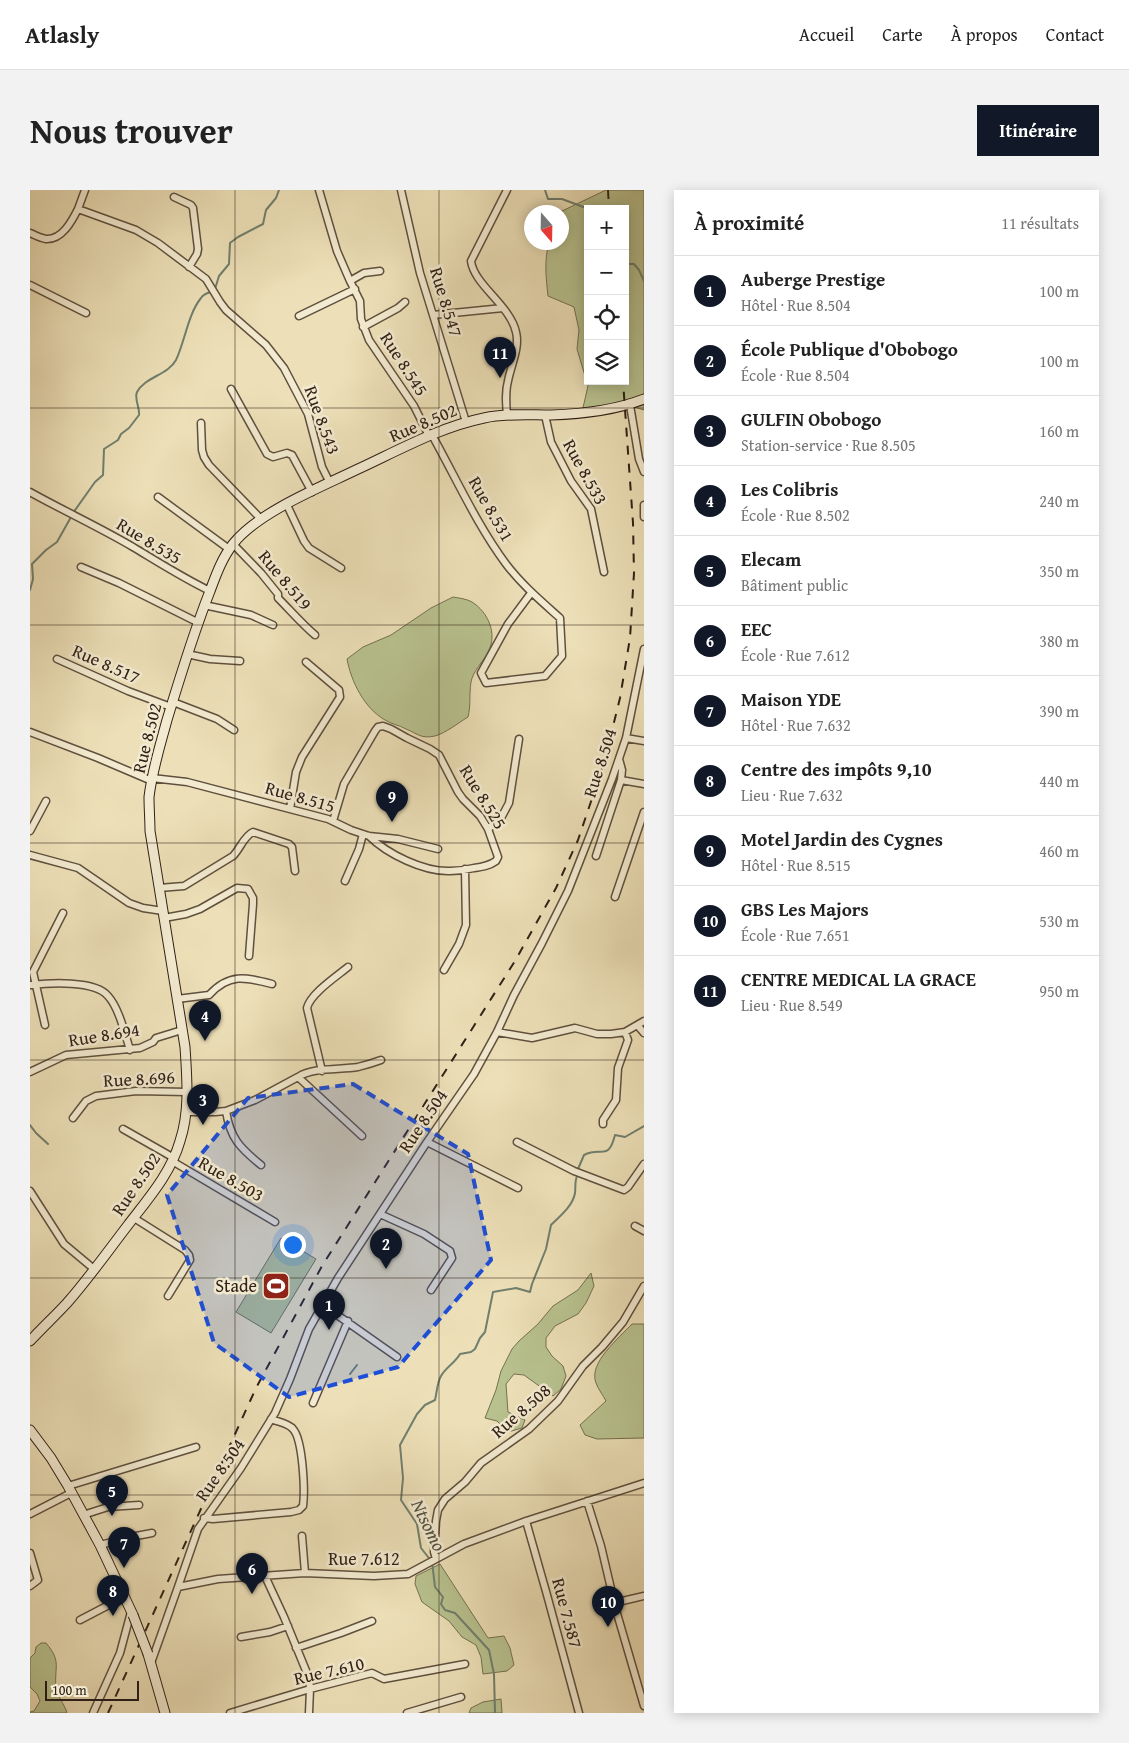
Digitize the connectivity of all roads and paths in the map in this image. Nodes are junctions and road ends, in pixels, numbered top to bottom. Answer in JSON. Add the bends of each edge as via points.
{"nodes":[{"id":1,"x":85,"y":190,"type":"edge"},
{"id":2,"x":319,"y":190,"type":"edge"},
{"id":3,"x":401,"y":190,"type":"edge"},
{"id":4,"x":507,"y":190,"type":"edge"},
{"id":5,"x":174,"y":198,"type":"dead end"},
{"id":6,"x":78,"y":209,"type":"junction"},
{"id":7,"x":30,"y":232,"type":"edge"},
{"id":8,"x":188,"y":267,"type":"junction"},
{"id":9,"x":380,"y":271,"type":"dead end"},
{"id":10,"x":350,"y":281,"type":"junction"},
{"id":11,"x":30,"y":285,"type":"edge"},
{"id":12,"x":354,"y":289,"type":"junction"},
{"id":13,"x":405,"y":302,"type":"dead end"},
{"id":14,"x":503,"y":308,"type":"junction"},
{"id":15,"x":86,"y":313,"type":"dead end"},
{"id":16,"x":433,"y":315,"type":"junction"},
{"id":17,"x":299,"y":316,"type":"dead end"},
{"id":18,"x":363,"y":327,"type":"junction"},
{"id":19,"x":231,"y":389,"type":"dead end"},
{"id":20,"x":644,"y":399,"type":"edge"},
{"id":21,"x":630,"y":404,"type":"junction"},
{"id":22,"x":507,"y":415,"type":"junction"},
{"id":23,"x":545,"y":415,"type":"junction"},
{"id":24,"x":466,"y":422,"type":"junction"},
{"id":25,"x":201,"y":423,"type":"dead end"},
{"id":26,"x":431,"y":435,"type":"junction"},
{"id":27,"x":644,"y":472,"type":"edge"},
{"id":28,"x":330,"y":483,"type":"junction"},
{"id":29,"x":30,"y":492,"type":"edge"},
{"id":30,"x":312,"y":492,"type":"junction"},
{"id":31,"x":158,"y":497,"type":"dead end"},
{"id":32,"x":287,"y":505,"type":"junction"},
{"id":33,"x":644,"y":506,"type":"edge"},
{"id":34,"x":644,"y":517,"type":"edge"},
{"id":35,"x":261,"y":519,"type":"junction"},
{"id":36,"x":231,"y":547,"type":"junction"},
{"id":37,"x":81,"y":567,"type":"dead end"},
{"id":38,"x":342,"y":568,"type":"dead end"},
{"id":39,"x":604,"y":572,"type":"dead end"},
{"id":40,"x":210,"y":591,"type":"junction"},
{"id":41,"x":531,"y":593,"type":"junction"},
{"id":42,"x":204,"y":605,"type":"junction"},
{"id":43,"x":198,"y":622,"type":"junction"},
{"id":44,"x":273,"y":625,"type":"dead end"},
{"id":45,"x":315,"y":635,"type":"dead end"},
{"id":46,"x":644,"y":649,"type":"edge"},
{"id":47,"x":187,"y":654,"type":"junction"},
{"id":48,"x":57,"y":659,"type":"dead end"},
{"id":49,"x":643,"y":659,"type":"edge"},
{"id":50,"x":240,"y":661,"type":"dead end"},
{"id":51,"x":306,"y":662,"type":"dead end"},
{"id":52,"x":172,"y":704,"type":"junction"},
{"id":53,"x":234,"y":730,"type":"dead end"},
{"id":54,"x":30,"y":732,"type":"edge"},
{"id":55,"x":518,"y":738,"type":"dead end"},
{"id":56,"x":626,"y":738,"type":"junction"},
{"id":57,"x":644,"y":741,"type":"edge"},
{"id":58,"x":619,"y":758,"type":"junction"},
{"id":59,"x":152,"y":779,"type":"junction"},
{"id":60,"x":621,"y":780,"type":"junction"},
{"id":61,"x":644,"y":784,"type":"edge"},
{"id":62,"x":46,"y":801,"type":"dead end"},
{"id":63,"x":290,"y":809,"type":"junction"},
{"id":64,"x":644,"y":812,"type":"edge"},
{"id":65,"x":333,"y":821,"type":"junction"},
{"id":66,"x":488,"y":830,"type":"junction"},
{"id":67,"x":30,"y":831,"type":"edge"},
{"id":68,"x":366,"y":835,"type":"junction"},
{"id":69,"x":438,"y":849,"type":"dead end"},
{"id":70,"x":30,"y":856,"type":"edge"},
{"id":71,"x":596,"y":856,"type":"dead end"},
{"id":72,"x":465,"y":870,"type":"junction"},
{"id":73,"x":295,"y":871,"type":"dead end"},
{"id":74,"x":345,"y":881,"type":"dead end"},
{"id":75,"x":159,"y":888,"type":"junction"},
{"id":76,"x":615,"y":898,"type":"dead end"},
{"id":77,"x":63,"y":913,"type":"dead end"},
{"id":78,"x":163,"y":914,"type":"junction"},
{"id":79,"x":248,"y":956,"type":"dead end"},
{"id":80,"x":348,"y":967,"type":"dead end"},
{"id":81,"x":444,"y":970,"type":"dead end"},
{"id":82,"x":272,"y":984,"type":"dead end"},
{"id":83,"x":33,"y":985,"type":"edge"},
{"id":84,"x":177,"y":999,"type":"junction"},
{"id":85,"x":45,"y":1024,"type":"dead end"},
{"id":86,"x":641,"y":1024,"type":"edge"},
{"id":87,"x":182,"y":1030,"type":"junction"},
{"id":88,"x":497,"y":1032,"type":"junction"},
{"id":89,"x":625,"y":1032,"type":"junction"},
{"id":90,"x":644,"y":1033,"type":"edge"},
{"id":91,"x":130,"y":1050,"type":"junction"},
{"id":92,"x":381,"y":1060,"type":"dead end"},
{"id":93,"x":322,"y":1071,"type":"junction"},
{"id":94,"x":30,"y":1072,"type":"edge"},
{"id":95,"x":298,"y":1078,"type":"junction"},
{"id":96,"x":187,"y":1092,"type":"junction"},
{"id":97,"x":226,"y":1110,"type":"junction"},
{"id":98,"x":186,"y":1112,"type":"junction"},
{"id":99,"x":73,"y":1118,"type":"dead end"},
{"id":100,"x":603,"y":1124,"type":"dead end"},
{"id":101,"x":123,"y":1129,"type":"dead end"},
{"id":102,"x":362,"y":1136,"type":"dead end"},
{"id":103,"x":427,"y":1142,"type":"junction"},
{"id":104,"x":517,"y":1142,"type":"dead end"},
{"id":105,"x":173,"y":1160,"type":"junction"},
{"id":106,"x":644,"y":1164,"type":"edge"},
{"id":107,"x":261,"y":1165,"type":"dead end"},
{"id":108,"x":518,"y":1188,"type":"dead end"},
{"id":109,"x":30,"y":1191,"type":"edge"},
{"id":110,"x":380,"y":1214,"type":"junction"},
{"id":111,"x":134,"y":1218,"type":"junction"},
{"id":112,"x":275,"y":1222,"type":"dead end"},
{"id":113,"x":635,"y":1226,"type":"dead end"},
{"id":114,"x":644,"y":1231,"type":"edge"},
{"id":115,"x":94,"y":1269,"type":"junction"},
{"id":116,"x":644,"y":1286,"type":"edge"},
{"id":117,"x":431,"y":1290,"type":"dead end"},
{"id":118,"x":168,"y":1296,"type":"dead end"},
{"id":119,"x":324,"y":1305,"type":"junction"},
{"id":120,"x":348,"y":1321,"type":"junction"},
{"id":121,"x":32,"y":1336,"type":"edge"},
{"id":122,"x":397,"y":1357,"type":"dead end"},
{"id":123,"x":313,"y":1403,"type":"dead end"},
{"id":124,"x":271,"y":1419,"type":"junction"},
{"id":125,"x":30,"y":1430,"type":"edge"},
{"id":126,"x":196,"y":1447,"type":"dead end"},
{"id":127,"x":644,"y":1482,"type":"edge"},
{"id":128,"x":70,"y":1490,"type":"junction"},
{"id":129,"x":587,"y":1501,"type":"junction"},
{"id":130,"x":139,"y":1504,"type":"dead end"},
{"id":131,"x":30,"y":1514,"type":"edge"},
{"id":132,"x":83,"y":1516,"type":"junction"},
{"id":133,"x":204,"y":1518,"type":"junction"},
{"id":134,"x":526,"y":1522,"type":"junction"},
{"id":135,"x":152,"y":1533,"type":"dead end"},
{"id":136,"x":302,"y":1536,"type":"dead end"},
{"id":137,"x":100,"y":1545,"type":"junction"},
{"id":138,"x":30,"y":1552,"type":"edge"},
{"id":139,"x":436,"y":1558,"type":"junction"},
{"id":140,"x":305,"y":1573,"type":"junction"},
{"id":141,"x":265,"y":1576,"type":"junction"},
{"id":142,"x":30,"y":1586,"type":"edge"},
{"id":143,"x":178,"y":1587,"type":"junction"},
{"id":144,"x":644,"y":1596,"type":"edge"},
{"id":145,"x":124,"y":1597,"type":"junction"},
{"id":146,"x":614,"y":1603,"type":"junction"},
{"id":147,"x":132,"y":1614,"type":"junction"},
{"id":148,"x":80,"y":1620,"type":"dead end"},
{"id":149,"x":372,"y":1621,"type":"dead end"},
{"id":150,"x":288,"y":1626,"type":"junction"},
{"id":151,"x":241,"y":1637,"type":"dead end"},
{"id":152,"x":296,"y":1648,"type":"junction"},
{"id":153,"x":149,"y":1658,"type":"junction"},
{"id":154,"x":465,"y":1664,"type":"dead end"},
{"id":155,"x":310,"y":1689,"type":"junction"},
{"id":156,"x":461,"y":1697,"type":"dead end"},
{"id":157,"x":644,"y":1706,"type":"edge"},
{"id":158,"x":93,"y":1713,"type":"edge"},
{"id":159,"x":165,"y":1713,"type":"edge"},
{"id":160,"x":230,"y":1713,"type":"edge"},
{"id":161,"x":309,"y":1713,"type":"edge"},
{"id":162,"x":407,"y":1713,"type":"edge"},
{"id":163,"x":579,"y":1713,"type":"edge"}],
"edges":[{"from":1,"to":6,"type":"street"},
{"from":2,"to":10,"type":"street","name":"Rue 8.545","via":[[337,251]]},
{"from":3,"to":16,"type":"street","name":"Rue 8.547"},
{"from":4,"to":14,"type":"street","via":[[471,261],[474,272]]},
{"from":5,"to":8,"type":"street","via":[[191,204],[193,208],[198,249]]},
{"from":6,"to":7,"type":"street","via":[[69,225],[54,238]]},
{"from":6,"to":8,"type":"street","name":"Rue 8.543","via":[[136,230]]},
{"from":8,"to":28,"type":"street","name":"Rue 8.543","via":[[206,279],[226,310],[266,345],[284,368],[308,414]]},
{"from":9,"to":10,"type":"street","via":[[364,273]]},
{"from":10,"to":12,"type":"street","name":"Rue 8.545"},
{"from":11,"to":15,"type":"street"},
{"from":12,"to":17,"type":"street"},
{"from":12,"to":18,"type":"street","name":"Rue 8.545","via":[[360,301]]},
{"from":13,"to":18,"type":"street"},
{"from":14,"to":16,"type":"street"},
{"from":14,"to":22,"type":"street","via":[[516,332],[517,344],[507,381]]},
{"from":16,"to":24,"type":"street","name":"Rue 8.547"},
{"from":18,"to":26,"type":"street","name":"Rue 8.545","via":[[368,340]]},
{"from":19,"to":30,"type":"street","via":[[267,454],[273,457],[287,453],[292,455]]},
{"from":20,"to":21,"type":"main road","name":"Rue 8.502"},
{"from":21,"to":23,"type":"main road","name":"Rue 8.502"},
{"from":21,"to":27,"type":"street"},
{"from":22,"to":23,"type":"main road","name":"Rue 8.502"},
{"from":22,"to":24,"type":"main road","name":"Rue 8.502"},
{"from":23,"to":39,"type":"street","name":"Rue 8.533","via":[[551,442],[571,481],[591,509]]},
{"from":24,"to":26,"type":"main road","name":"Rue 8.502"},
{"from":25,"to":35,"type":"street","via":[[204,457]]},
{"from":26,"to":28,"type":"main road","name":"Rue 8.502"},
{"from":26,"to":41,"type":"street","name":"Rue 8.531","via":[[480,523],[506,564]]},
{"from":28,"to":30,"type":"main road","name":"Rue 8.502"},
{"from":29,"to":40,"type":"street","name":"Rue 8.535"},
{"from":30,"to":32,"type":"main road","name":"Rue 8.502"},
{"from":31,"to":36,"type":"street","name":"Rue 8.519"},
{"from":32,"to":35,"type":"main road","name":"Rue 8.502"},
{"from":32,"to":38,"type":"street","via":[[309,548]]},
{"from":33,"to":34,"type":"street"},
{"from":35,"to":36,"type":"main road","name":"Rue 8.502"},
{"from":36,"to":40,"type":"main road","name":"Rue 8.502"},
{"from":36,"to":45,"type":"street","name":"Rue 8.519"},
{"from":37,"to":43,"type":"street"},
{"from":40,"to":42,"type":"main road","name":"Rue 8.502"},
{"from":41,"to":41,"type":"street","name":"Rue 8.531","via":[[508,624],[481,674],[486,683],[545,676],[562,656],[560,618]]},
{"from":42,"to":43,"type":"main road","name":"Rue 8.502"},
{"from":42,"to":44,"type":"street","via":[[251,615]]},
{"from":43,"to":47,"type":"main road","name":"Rue 8.502"},
{"from":46,"to":49,"type":"street","name":"Rue 8.504"},
{"from":47,"to":50,"type":"street"},
{"from":47,"to":52,"type":"main road","name":"Rue 8.502"},
{"from":48,"to":52,"type":"street","name":"Rue 8.517","via":[[128,691]]},
{"from":49,"to":56,"type":"street","name":"Rue 8.504"},
{"from":51,"to":63,"type":"street","via":[[338,690],[340,697],[302,757]]},
{"from":52,"to":53,"type":"street","via":[[216,719]]},
{"from":52,"to":59,"type":"main road","name":"Rue 8.502"},
{"from":54,"to":59,"type":"street","name":"Rue 8.515"},
{"from":55,"to":66,"type":"street","via":[[509,802],[501,818]]},
{"from":56,"to":57,"type":"street"},
{"from":56,"to":58,"type":"street","name":"Rue 8.504"},
{"from":58,"to":60,"type":"street"},
{"from":58,"to":88,"type":"street","name":"Rue 8.504","via":[[568,891]]},
{"from":59,"to":63,"type":"street","name":"Rue 8.515","via":[[187,782]]},
{"from":59,"to":75,"type":"main road","name":"Rue 8.502","via":[[150,831]]},
{"from":60,"to":61,"type":"street"},
{"from":60,"to":71,"type":"street"},
{"from":62,"to":67,"type":"street"},
{"from":63,"to":65,"type":"street","name":"Rue 8.515"},
{"from":64,"to":76,"type":"street"},
{"from":65,"to":66,"type":"street","name":"Rue 8.525","via":[[344,784],[375,731],[383,726],[439,755],[458,792]]},
{"from":65,"to":68,"type":"street","name":"Rue 8.515"},
{"from":66,"to":72,"type":"street","name":"Rue 8.525","via":[[498,857],[496,862]]},
{"from":68,"to":69,"type":"street","name":"Rue 8.515"},
{"from":68,"to":72,"type":"street","name":"Rue 8.525","via":[[390,853],[414,863],[440,871]]},
{"from":68,"to":74,"type":"street"},
{"from":70,"to":78,"type":"street","via":[[78,868],[129,903]]},
{"from":72,"to":81,"type":"street","via":[[466,925]]},
{"from":73,"to":75,"type":"street","via":[[292,847],[253,832],[233,856],[192,882],[184,886]]},
{"from":75,"to":78,"type":"main road","name":"Rue 8.502"},
{"from":77,"to":83,"type":"street","via":[[33,972]]},
{"from":78,"to":79,"type":"street","via":[[186,914],[237,888],[248,889],[253,898]]},
{"from":78,"to":84,"type":"main road","name":"Rue 8.502"},
{"from":80,"to":93,"type":"street","via":[[308,1003]]},
{"from":82,"to":84,"type":"street","via":[[248,978],[231,980],[219,984],[209,995]]},
{"from":83,"to":85,"type":"street"},
{"from":83,"to":91,"type":"street","via":[[64,983],[100,989],[110,998]]},
{"from":84,"to":87,"type":"main road","name":"Rue 8.502"},
{"from":86,"to":89,"type":"street"},
{"from":86,"to":90,"type":"street"},
{"from":87,"to":91,"type":"street","name":"Rue 8.694"},
{"from":87,"to":96,"type":"main road","name":"Rue 8.502"},
{"from":88,"to":89,"type":"street","via":[[532,1038],[575,1028],[597,1034]]},
{"from":88,"to":103,"type":"street","name":"Rue 8.504","via":[[474,1074]]},
{"from":89,"to":100,"type":"street","via":[[628,1040],[618,1068],[616,1100]]},
{"from":91,"to":94,"type":"street","name":"Rue 8.694","via":[[66,1055]]},
{"from":92,"to":93,"type":"street"},
{"from":93,"to":95,"type":"street"},
{"from":95,"to":97,"type":"street","via":[[255,1100]]},
{"from":95,"to":102,"type":"street"},
{"from":96,"to":98,"type":"main road","name":"Rue 8.502"},
{"from":96,"to":99,"type":"street","name":"Rue 8.696","via":[[136,1091],[92,1097],[82,1104]]},
{"from":97,"to":98,"type":"street"},
{"from":97,"to":107,"type":"street","via":[[234,1139]]},
{"from":98,"to":105,"type":"main road","name":"Rue 8.502"},
{"from":101,"to":105,"type":"street","name":"Rue 8.503"},
{"from":103,"to":108,"type":"street"},
{"from":103,"to":110,"type":"street","name":"Rue 8.504"},
{"from":104,"to":106,"type":"street","via":[[558,1164],[624,1190]]},
{"from":105,"to":111,"type":"main road","name":"Rue 8.502"},
{"from":105,"to":112,"type":"street","name":"Rue 8.503"},
{"from":109,"to":115,"type":"street","via":[[64,1244]]},
{"from":110,"to":117,"type":"street","via":[[424,1234],[450,1251],[452,1258]]},
{"from":110,"to":119,"type":"street","name":"Rue 8.504"},
{"from":111,"to":115,"type":"main road","name":"Rue 8.502"},
{"from":111,"to":118,"type":"street","via":[[189,1255],[190,1260]]},
{"from":113,"to":114,"type":"street"},
{"from":115,"to":121,"type":"main road","name":"Rue 8.502","via":[[67,1302]]},
{"from":116,"to":139,"type":"street","name":"Rue 8.508","via":[[623,1322],[582,1366],[558,1401],[529,1429],[481,1463],[445,1499],[436,1521]]},
{"from":119,"to":120,"type":"street"},
{"from":119,"to":124,"type":"street","name":"Rue 8.504","via":[[309,1329]]},
{"from":120,"to":122,"type":"street"},
{"from":120,"to":123,"type":"street"},
{"from":124,"to":133,"type":"street","name":"Rue 8.504","via":[[241,1468]]},
{"from":124,"to":133,"type":"street","via":[[290,1426],[295,1432],[303,1468],[303,1506],[292,1512]]},
{"from":125,"to":128,"type":"main road"},
{"from":126,"to":128,"type":"street"},
{"from":127,"to":129,"type":"street","name":"Rue 7.612"},
{"from":128,"to":131,"type":"street"},
{"from":128,"to":132,"type":"main road"},
{"from":129,"to":134,"type":"street","name":"Rue 7.612"},
{"from":129,"to":146,"type":"street"},
{"from":130,"to":132,"type":"street","via":[[108,1507]]},
{"from":132,"to":137,"type":"main road"},
{"from":133,"to":143,"type":"street","name":"Rue 8.504","via":[[192,1542]]},
{"from":134,"to":139,"type":"street","name":"Rue 7.612","via":[[464,1544]]},
{"from":134,"to":163,"type":"street","name":"Rue 7.587"},
{"from":135,"to":137,"type":"street"},
{"from":136,"to":140,"type":"street"},
{"from":137,"to":145,"type":"main road"},
{"from":138,"to":142,"type":"street","via":[[38,1580]]},
{"from":139,"to":140,"type":"street","name":"Rue 7.612","via":[[416,1571],[400,1575]]},
{"from":140,"to":141,"type":"street","name":"Rue 7.612"},
{"from":141,"to":143,"type":"street","name":"Rue 7.612","via":[[218,1579]]},
{"from":141,"to":150,"type":"street"},
{"from":143,"to":153,"type":"street"},
{"from":144,"to":146,"type":"street"},
{"from":145,"to":147,"type":"main road"},
{"from":145,"to":148,"type":"street"},
{"from":146,"to":157,"type":"street"},
{"from":147,"to":153,"type":"main road","bridge":true},
{"from":147,"to":158,"type":"street","via":[[120,1652]]},
{"from":149,"to":152,"type":"street"},
{"from":150,"to":151,"type":"street"},
{"from":150,"to":152,"type":"street"},
{"from":152,"to":155,"type":"street"},
{"from":153,"to":159,"type":"main road"},
{"from":154,"to":155,"type":"street","name":"Rue 7.610","via":[[384,1679],[372,1673]]},
{"from":155,"to":160,"type":"street","name":"Rue 7.610"},
{"from":155,"to":161,"type":"street"},
{"from":156,"to":162,"type":"street"}]}
